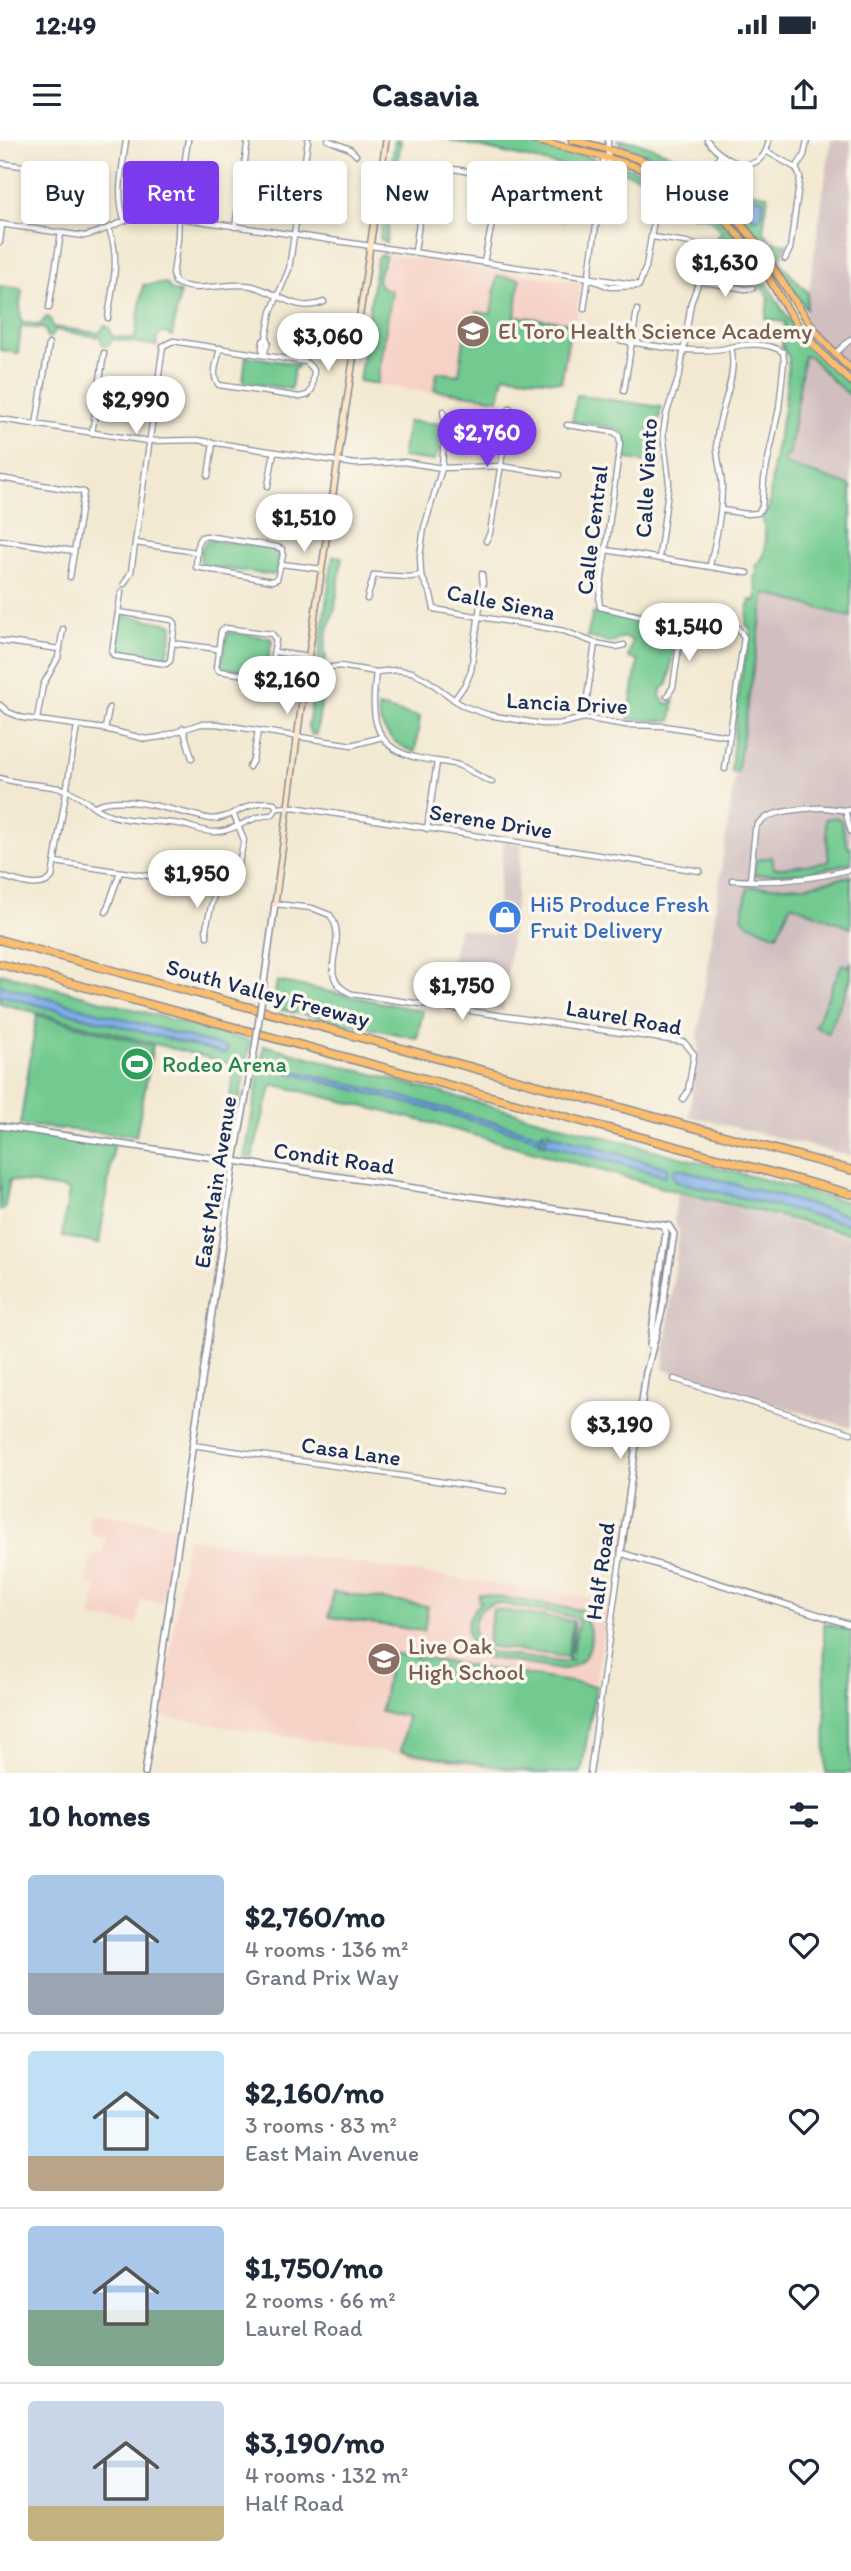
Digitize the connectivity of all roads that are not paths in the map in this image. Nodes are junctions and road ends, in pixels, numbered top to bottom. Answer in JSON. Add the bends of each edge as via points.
{"nodes":[{"id":1,"x":126,"y":140,"type":"edge"},
{"id":2,"x":188,"y":140,"type":"edge"},
{"id":3,"x":248,"y":140,"type":"edge"},
{"id":4,"x":308,"y":140,"type":"edge"},
{"id":5,"x":328,"y":140,"type":"edge"},
{"id":6,"x":386,"y":140,"type":"edge"},
{"id":7,"x":533,"y":140,"type":"edge"},
{"id":8,"x":572,"y":140,"type":"edge"},
{"id":9,"x":608,"y":140,"type":"edge"},
{"id":10,"x":707,"y":140,"type":"edge"},
{"id":11,"x":769,"y":140,"type":"edge"},
{"id":12,"x":807,"y":140,"type":"edge"},
{"id":13,"x":608,"y":149,"type":"junction"},
{"id":14,"x":766,"y":151,"type":"junction"},
{"id":15,"x":356,"y":155,"type":"dead end"},
{"id":16,"x":607,"y":157,"type":"junction"},
{"id":17,"x":722,"y":157,"type":"junction"},
{"id":18,"x":123,"y":161,"type":"edge"},
{"id":19,"x":185,"y":161,"type":"edge"},
{"id":20,"x":649,"y":161,"type":"edge"},
{"id":21,"x":719,"y":161,"type":"edge"},
{"id":22,"x":0,"y":163,"type":"edge"},
{"id":23,"x":123,"y":164,"type":"edge"},
{"id":24,"x":21,"y":166,"type":"edge"},
{"id":25,"x":796,"y":168,"type":"junction"},
{"id":26,"x":467,"y":172,"type":"edge"},
{"id":27,"x":123,"y":216,"type":"edge"},
{"id":28,"x":123,"y":222,"type":"edge"},
{"id":29,"x":1,"y":224,"type":"edge"},
{"id":30,"x":178,"y":224,"type":"edge"},
{"id":31,"x":218,"y":224,"type":"edge"},
{"id":32,"x":492,"y":224,"type":"edge"},
{"id":33,"x":654,"y":224,"type":"edge"},
{"id":34,"x":741,"y":224,"type":"edge"},
{"id":35,"x":235,"y":227,"type":"junction"},
{"id":36,"x":109,"y":229,"type":"junction"},
{"id":37,"x":61,"y":233,"type":"junction"},
{"id":38,"x":294,"y":235,"type":"junction"},
{"id":39,"x":652,"y":237,"type":"junction"},
{"id":40,"x":0,"y":242,"type":"edge"},
{"id":41,"x":371,"y":247,"type":"junction"},
{"id":42,"x":415,"y":251,"type":"junction"},
{"id":43,"x":785,"y":259,"type":"dead end"},
{"id":44,"x":484,"y":262,"type":"junction"},
{"id":45,"x":588,"y":279,"type":"junction"},
{"id":46,"x":699,"y":281,"type":"junction"},
{"id":47,"x":754,"y":288,"type":"dead end"},
{"id":48,"x":278,"y":298,"type":"junction"},
{"id":49,"x":324,"y":302,"type":"dead end"},
{"id":50,"x":50,"y":308,"type":"dead end"},
{"id":51,"x":584,"y":309,"type":"dead end"},
{"id":52,"x":636,"y":310,"type":"dead end"},
{"id":53,"x":108,"y":318,"type":"dead end"},
{"id":54,"x":581,"y":332,"type":"dead end"},
{"id":55,"x":851,"y":339,"type":"edge"},
{"id":56,"x":631,"y":341,"type":"junction"},
{"id":57,"x":49,"y":344,"type":"dead end"},
{"id":58,"x":731,"y":347,"type":"junction"},
{"id":59,"x":220,"y":348,"type":"junction"},
{"id":60,"x":684,"y":349,"type":"junction"},
{"id":61,"x":104,"y":353,"type":"dead end"},
{"id":62,"x":835,"y":354,"type":"junction"},
{"id":63,"x":264,"y":355,"type":"junction"},
{"id":64,"x":851,"y":369,"type":"edge"},
{"id":65,"x":851,"y":381,"type":"edge"},
{"id":66,"x":624,"y":390,"type":"dead end"},
{"id":67,"x":510,"y":408,"type":"dead end"},
{"id":68,"x":443,"y":411,"type":"dead end"},
{"id":69,"x":0,"y":419,"type":"edge"},
{"id":70,"x":36,"y":425,"type":"junction"},
{"id":71,"x":567,"y":425,"type":"dead end"},
{"id":72,"x":92,"y":433,"type":"junction"},
{"id":73,"x":148,"y":441,"type":"junction"},
{"id":74,"x":213,"y":443,"type":"junction"},
{"id":75,"x":274,"y":452,"type":"junction"},
{"id":76,"x":338,"y":461,"type":"junction"},
{"id":77,"x":500,"y":466,"type":"junction"},
{"id":78,"x":442,"y":468,"type":"junction"},
{"id":79,"x":559,"y":475,"type":"dead end"},
{"id":80,"x":208,"y":476,"type":"dead end"},
{"id":81,"x":0,"y":478,"type":"edge"},
{"id":82,"x":268,"y":486,"type":"dead end"},
{"id":83,"x":722,"y":510,"type":"junction"},
{"id":84,"x":0,"y":540,"type":"edge"},
{"id":85,"x":486,"y":541,"type":"dead end"},
{"id":86,"x":136,"y":543,"type":"junction"},
{"id":87,"x":606,"y":550,"type":"junction"},
{"id":88,"x":74,"y":551,"type":"junction"},
{"id":89,"x":196,"y":552,"type":"junction"},
{"id":90,"x":659,"y":558,"type":"junction"},
{"id":91,"x":281,"y":565,"type":"junction"},
{"id":92,"x":710,"y":565,"type":"junction"},
{"id":93,"x":323,"y":569,"type":"junction"},
{"id":94,"x":482,"y":573,"type":"dead end"},
{"id":95,"x":748,"y":573,"type":"dead end"},
{"id":96,"x":421,"y":575,"type":"junction"},
{"id":97,"x":69,"y":577,"type":"dead end"},
{"id":98,"x":124,"y":584,"type":"dead end"},
{"id":99,"x":121,"y":593,"type":"dead end"},
{"id":100,"x":367,"y":599,"type":"dead end"},
{"id":101,"x":118,"y":612,"type":"junction"},
{"id":102,"x":478,"y":617,"type":"junction"},
{"id":103,"x":683,"y":619,"type":"junction"},
{"id":104,"x":62,"y":629,"type":"dead end"},
{"id":105,"x":0,"y":641,"type":"edge"},
{"id":106,"x":173,"y":643,"type":"junction"},
{"id":107,"x":595,"y":643,"type":"junction"},
{"id":108,"x":624,"y":645,"type":"dead end"},
{"id":109,"x":60,"y":649,"type":"junction"},
{"id":110,"x":218,"y":649,"type":"junction"},
{"id":111,"x":274,"y":652,"type":"junction"},
{"id":112,"x":309,"y":657,"type":"junction"},
{"id":113,"x":272,"y":662,"type":"junction"},
{"id":114,"x":308,"y":667,"type":"junction"},
{"id":115,"x":332,"y":667,"type":"dead end"},
{"id":116,"x":376,"y":672,"type":"junction"},
{"id":117,"x":667,"y":696,"type":"dead end"},
{"id":118,"x":454,"y":700,"type":"junction"},
{"id":119,"x":0,"y":705,"type":"edge"},
{"id":120,"x":109,"y":708,"type":"dead end"},
{"id":121,"x":584,"y":718,"type":"junction"},
{"id":122,"x":37,"y":719,"type":"junction"},
{"id":123,"x":77,"y":726,"type":"junction"},
{"id":124,"x":183,"y":728,"type":"junction"},
{"id":125,"x":105,"y":729,"type":"junction"},
{"id":126,"x":258,"y":731,"type":"junction"},
{"id":127,"x":728,"y":736,"type":"junction"},
{"id":128,"x":298,"y":737,"type":"junction"},
{"id":129,"x":383,"y":737,"type":"junction"},
{"id":130,"x":192,"y":758,"type":"dead end"},
{"id":131,"x":437,"y":762,"type":"junction"},
{"id":132,"x":249,"y":767,"type":"dead end"},
{"id":133,"x":725,"y":769,"type":"dead end"},
{"id":134,"x":0,"y":778,"type":"edge"},
{"id":135,"x":492,"y":782,"type":"dead end"},
{"id":136,"x":67,"y":790,"type":"junction"},
{"id":137,"x":95,"y":806,"type":"junction"},
{"id":138,"x":277,"y":808,"type":"junction"},
{"id":139,"x":287,"y":808,"type":"junction"},
{"id":140,"x":848,"y":810,"type":"edge"},
{"id":141,"x":233,"y":813,"type":"junction"},
{"id":142,"x":240,"y":826,"type":"junction"},
{"id":143,"x":426,"y":829,"type":"junction"},
{"id":144,"x":851,"y":832,"type":"edge"},
{"id":145,"x":55,"y":862,"type":"junction"},
{"id":146,"x":851,"y":869,"type":"edge"},
{"id":147,"x":700,"y":871,"type":"dead end"},
{"id":148,"x":120,"y":872,"type":"junction"},
{"id":149,"x":0,"y":876,"type":"edge"},
{"id":150,"x":732,"y":880,"type":"dead end"},
{"id":151,"x":750,"y":881,"type":"junction"},
{"id":152,"x":216,"y":886,"type":"junction"},
{"id":153,"x":275,"y":904,"type":"junction"},
{"id":154,"x":106,"y":912,"type":"dead end"},
{"id":155,"x":207,"y":936,"type":"dead end"},
{"id":156,"x":0,"y":940,"type":"edge"},
{"id":157,"x":0,"y":964,"type":"edge"},
{"id":158,"x":683,"y":1099,"type":"dead end"},
{"id":159,"x":0,"y":1126,"type":"edge"},
{"id":160,"x":234,"y":1161,"type":"junction"},
{"id":161,"x":851,"y":1170,"type":"edge"},
{"id":162,"x":851,"y":1194,"type":"edge"},
{"id":163,"x":663,"y":1225,"type":"joint"},
{"id":164,"x":674,"y":1379,"type":"dead end"},
{"id":165,"x":851,"y":1433,"type":"edge"},
{"id":166,"x":192,"y":1445,"type":"junction"},
{"id":167,"x":505,"y":1491,"type":"dead end"},
{"id":168,"x":621,"y":1553,"type":"junction"},
{"id":169,"x":851,"y":1625,"type":"edge"},
{"id":170,"x":145,"y":1773,"type":"edge"},
{"id":171,"x":590,"y":1773,"type":"edge"}],
"edges":[{"from":1,"to":18,"type":"street"},
{"from":2,"to":19,"type":"street"},
{"from":3,"to":35,"type":"street"},
{"from":4,"to":38,"type":"street"},
{"from":5,"to":15,"type":"street"},
{"from":6,"to":41,"type":"main road","name":"East Main Avenue"},
{"from":7,"to":16,"type":"main road"},
{"from":8,"to":13,"type":"main road"},
{"from":9,"to":13,"type":"street"},
{"from":10,"to":17,"type":"street"},
{"from":11,"to":14,"type":"street"},
{"from":12,"to":25,"type":"street"},
{"from":13,"to":16,"type":"street"},
{"from":13,"to":20,"type":"main road"},
{"from":14,"to":17,"type":"street","via":[[742,165]]},
{"from":14,"to":25,"type":"street"},
{"from":16,"to":45,"type":"street"},
{"from":16,"to":65,"type":"main road","via":[[672,181],[721,216],[756,257],[800,328]]},
{"from":17,"to":21,"type":"street"},
{"from":22,"to":24,"type":"street"},
{"from":23,"to":27,"type":"street","via":[[119,195]]},
{"from":25,"to":43,"type":"street","via":[[800,181]]},
{"from":26,"to":42,"type":"street","via":[[427,166]]},
{"from":28,"to":36,"type":"street"},
{"from":29,"to":37,"type":"street"},
{"from":29,"to":40,"type":"street"},
{"from":30,"to":48,"type":"street","via":[[173,274],[178,284],[252,286]]},
{"from":31,"to":35,"type":"street"},
{"from":32,"to":44,"type":"street"},
{"from":33,"to":39,"type":"street"},
{"from":34,"to":62,"type":"main road","via":[[805,320]]},
{"from":35,"to":38,"type":"street"},
{"from":36,"to":37,"type":"street","via":[[84,236]]},
{"from":36,"to":53,"type":"street","via":[[116,261]]},
{"from":37,"to":50,"type":"street"},
{"from":38,"to":41,"type":"street"},
{"from":38,"to":48,"type":"street","via":[[289,269]]},
{"from":39,"to":45,"type":"street","via":[[639,285]]},
{"from":39,"to":46,"type":"street","name":"Calle Viento","via":[[705,248]]},
{"from":41,"to":42,"type":"street"},
{"from":41,"to":76,"type":"main road","name":"East Main Avenue"},
{"from":42,"to":44,"type":"street"},
{"from":44,"to":45,"type":"street"},
{"from":45,"to":51,"type":"street"},
{"from":46,"to":47,"type":"street"},
{"from":46,"to":60,"type":"street","name":"Calle Viento"},
{"from":48,"to":49,"type":"street","via":[[299,306]]},
{"from":48,"to":63,"type":"street","via":[[268,321]]},
{"from":52,"to":56,"type":"street"},
{"from":54,"to":56,"type":"street"},
{"from":55,"to":62,"type":"street"},
{"from":56,"to":60,"type":"street"},
{"from":56,"to":66,"type":"street"},
{"from":57,"to":70,"type":"street"},
{"from":58,"to":60,"type":"street"},
{"from":58,"to":83,"type":"street","via":[[734,359],[716,439]]},
{"from":58,"to":83,"type":"street","via":[[776,348],[783,352],[784,361],[762,507],[758,513],[747,514]]},
{"from":59,"to":63,"type":"street"},
{"from":59,"to":63,"type":"street","via":[[214,376],[219,385],[300,397],[310,393],[315,373],[310,363]]},
{"from":59,"to":73,"type":"street","via":[[173,341],[163,346]]},
{"from":60,"to":90,"type":"street","name":"Calle Viento","via":[[663,433],[668,483]]},
{"from":61,"to":72,"type":"street"},
{"from":62,"to":64,"type":"main road"},
{"from":67,"to":77,"type":"street"},
{"from":68,"to":78,"type":"street","name":"Calle Siena"},
{"from":69,"to":70,"type":"street"},
{"from":70,"to":72,"type":"street"},
{"from":71,"to":87,"type":"street","name":"Calle Central","via":[[619,436]]},
{"from":72,"to":73,"type":"street"},
{"from":73,"to":74,"type":"street"},
{"from":73,"to":86,"type":"street"},
{"from":74,"to":75,"type":"street"},
{"from":74,"to":80,"type":"street"},
{"from":75,"to":76,"type":"street"},
{"from":75,"to":82,"type":"street"},
{"from":76,"to":78,"type":"street"},
{"from":76,"to":93,"type":"main road","name":"East Main Avenue"},
{"from":77,"to":78,"type":"street"},
{"from":77,"to":79,"type":"street"},
{"from":77,"to":85,"type":"street"},
{"from":78,"to":96,"type":"street","name":"Calle Siena","via":[[424,528]]},
{"from":81,"to":88,"type":"street","via":[[84,492]]},
{"from":83,"to":92,"type":"street"},
{"from":84,"to":88,"type":"street"},
{"from":86,"to":89,"type":"street"},
{"from":86,"to":98,"type":"street"},
{"from":87,"to":90,"type":"street"},
{"from":87,"to":103,"type":"street","name":"Calle Central","via":[[600,607],[643,617]]},
{"from":88,"to":97,"type":"street"},
{"from":89,"to":91,"type":"street","via":[[196,567],[203,570],[272,581]]},
{"from":89,"to":91,"type":"street","via":[[201,537],[207,536],[277,547],[282,550]]},
{"from":90,"to":92,"type":"street"},
{"from":91,"to":93,"type":"street"},
{"from":92,"to":95,"type":"street"},
{"from":93,"to":112,"type":"main road","name":"East Main Avenue"},
{"from":94,"to":102,"type":"street"},
{"from":96,"to":100,"type":"street","via":[[374,575]]},
{"from":96,"to":102,"type":"street","name":"Calle Siena","via":[[434,609]]},
{"from":99,"to":101,"type":"street"},
{"from":101,"to":106,"type":"street","via":[[172,620]]},
{"from":101,"to":106,"type":"street","via":[[115,656],[166,664]]},
{"from":102,"to":107,"type":"street","name":"Calle Siena","via":[[564,631]]},
{"from":102,"to":118,"type":"street","via":[[471,671]]},
{"from":103,"to":117,"type":"street","via":[[673,687]]},
{"from":103,"to":127,"type":"street","name":"Calle Central","via":[[742,631]]},
{"from":104,"to":109,"type":"street"},
{"from":105,"to":109,"type":"street"},
{"from":106,"to":110,"type":"street"},
{"from":107,"to":108,"type":"street","name":"Calle Siena"},
{"from":107,"to":121,"type":"street"},
{"from":109,"to":122,"type":"street","via":[[43,685]]},
{"from":110,"to":111,"type":"street","via":[[225,628],[272,634]]},
{"from":110,"to":113,"type":"street","via":[[219,671],[265,678]]},
{"from":111,"to":112,"type":"street"},
{"from":111,"to":113,"type":"street"},
{"from":112,"to":114,"type":"main road","name":"East Main Avenue"},
{"from":113,"to":114,"type":"street"},
{"from":114,"to":128,"type":"main road","name":"East Main Avenue"},
{"from":115,"to":116,"type":"street","name":"Lancia Drive"},
{"from":116,"to":118,"type":"street","name":"Lancia Drive","via":[[412,672]]},
{"from":116,"to":129,"type":"street","via":[[372,707]]},
{"from":118,"to":121,"type":"street","name":"Lancia Drive","via":[[477,712],[542,724]]},
{"from":119,"to":122,"type":"street","via":[[23,718]]},
{"from":120,"to":125,"type":"street"},
{"from":121,"to":127,"type":"street","name":"Lancia Drive"},
{"from":122,"to":123,"type":"street"},
{"from":123,"to":125,"type":"street"},
{"from":123,"to":136,"type":"street"},
{"from":124,"to":125,"type":"street","via":[[146,739]]},
{"from":124,"to":126,"type":"street","via":[[217,724]]},
{"from":124,"to":130,"type":"street"},
{"from":126,"to":128,"type":"street"},
{"from":126,"to":132,"type":"street"},
{"from":127,"to":133,"type":"street","name":"Calle Central"},
{"from":128,"to":129,"type":"street","via":[[352,745]]},
{"from":128,"to":139,"type":"main road","name":"East Main Avenue"},
{"from":129,"to":131,"type":"street","via":[[400,752]]},
{"from":131,"to":135,"type":"street","via":[[467,768]]},
{"from":131,"to":143,"type":"street"},
{"from":134,"to":136,"type":"street","name":"Serene Drive"},
{"from":136,"to":137,"type":"street","name":"Serene Drive"},
{"from":136,"to":145,"type":"street"},
{"from":137,"to":141,"type":"street","name":"Serene Drive","via":[[106,801],[153,805],[211,819]]},
{"from":137,"to":142,"type":"street","name":"Serene Drive","via":[[102,812],[146,822],[216,832]]},
{"from":138,"to":139,"type":"street","name":"Serene Drive"},
{"from":138,"to":141,"type":"street","name":"Serene Drive","via":[[274,803],[259,802]]},
{"from":138,"to":142,"type":"street","name":"Serene Drive","via":[[272,815]]},
{"from":139,"to":143,"type":"street","name":"Serene Drive"},
{"from":139,"to":153,"type":"main road","name":"East Main Avenue"},
{"from":140,"to":144,"type":"street"},
{"from":140,"to":151,"type":"street","via":[[822,807],[761,818],[756,822]]},
{"from":141,"to":142,"type":"street"},
{"from":142,"to":152,"type":"street","via":[[244,840],[234,886]]},
{"from":143,"to":147,"type":"street","name":"Serene Drive"},
{"from":145,"to":148,"type":"street"},
{"from":145,"to":149,"type":"street","via":[[52,877],[41,886]]},
{"from":146,"to":151,"type":"street","via":[[786,881]]},
{"from":148,"to":152,"type":"street"},
{"from":148,"to":154,"type":"street"},
{"from":150,"to":151,"type":"street"},
{"from":152,"to":155,"type":"street"},
{"from":153,"to":158,"type":"street","name":"Laurel Road","via":[[330,915],[337,929],[333,979],[352,994],[684,1042],[694,1054]]},
{"from":153,"to":160,"type":"street","name":"East Main Avenue","bridge":true},
{"from":156,"to":161,"type":"highway","name":"South Valley Freeway"},
{"from":157,"to":162,"type":"highway","name":"South Valley Freeway"},
{"from":159,"to":160,"type":"street","name":"Condit Road"},
{"from":160,"to":163,"type":"street","name":"Condit Road"},
{"from":160,"to":166,"type":"street","name":"East Main Avenue"},
{"from":163,"to":168,"type":"street","name":"Half Road","via":[[666,1232]]},
{"from":164,"to":165,"type":"street"},
{"from":166,"to":167,"type":"street","name":"Casa Lane"},
{"from":166,"to":170,"type":"street","name":"East Main Avenue"},
{"from":168,"to":169,"type":"street"},
{"from":168,"to":171,"type":"street","name":"Half Road"}]}
